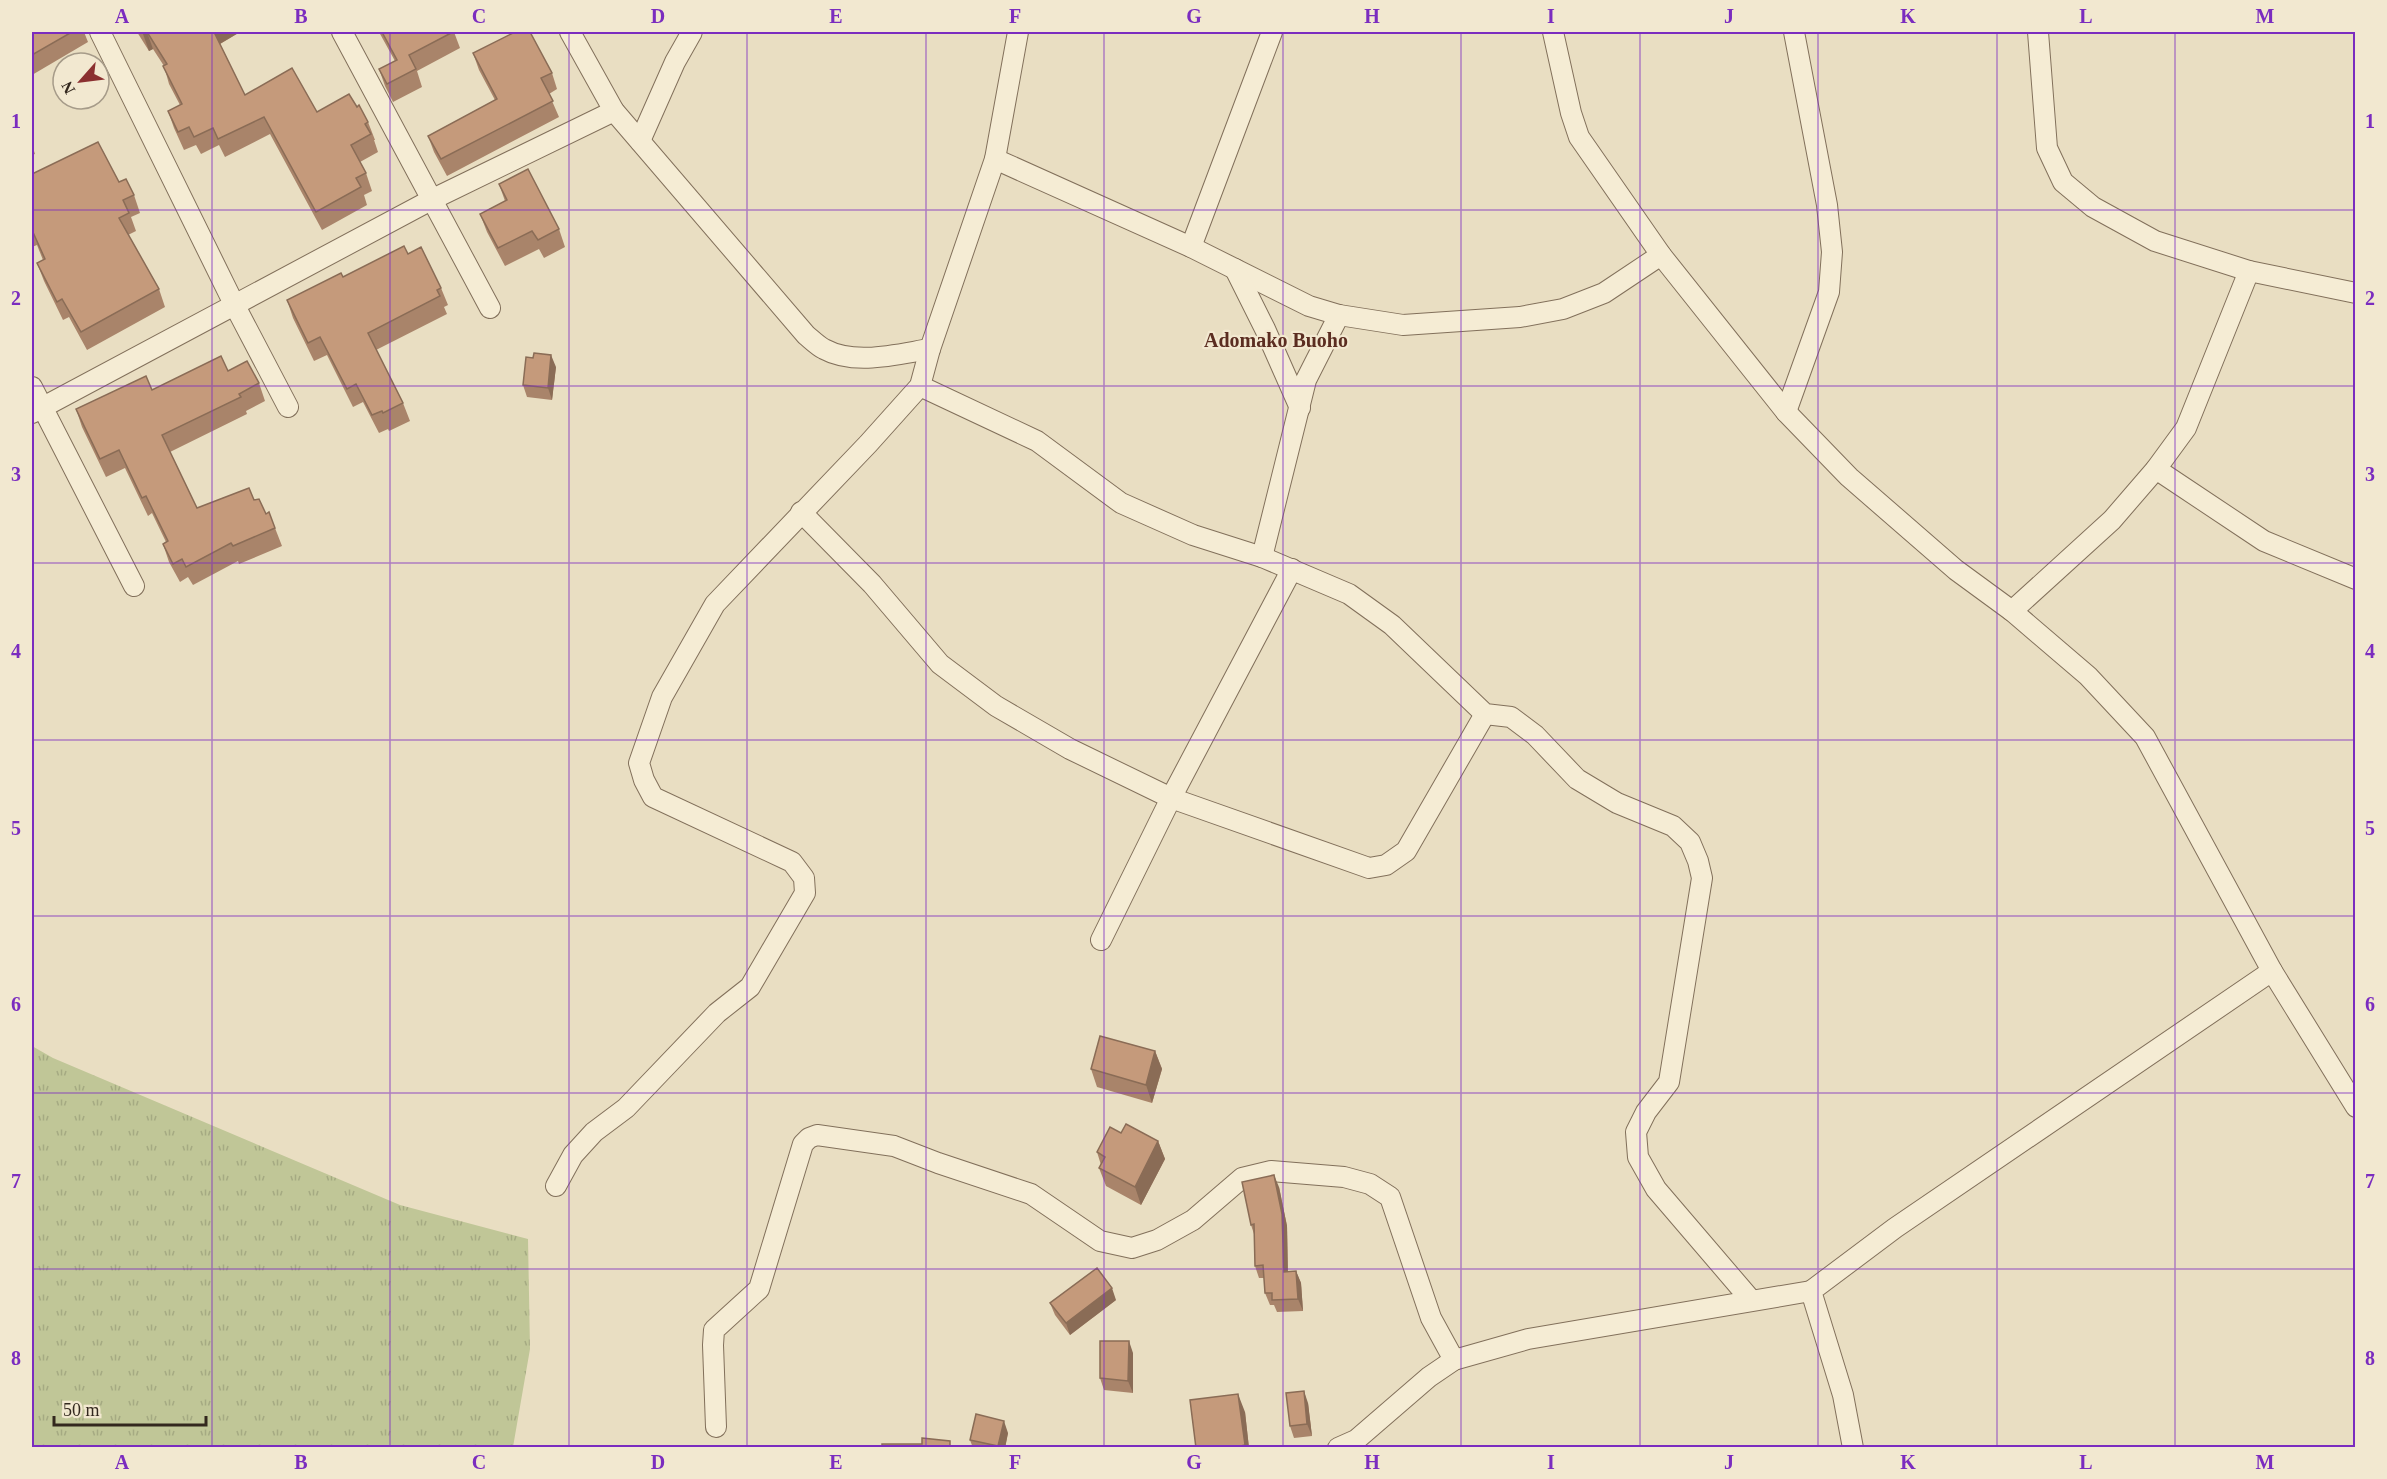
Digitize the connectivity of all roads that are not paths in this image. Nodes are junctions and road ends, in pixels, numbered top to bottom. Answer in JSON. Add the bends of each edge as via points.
{"nodes":[{"id":1,"x":100,"y":32,"type":"edge"},
{"id":2,"x":342,"y":32,"type":"edge"},
{"id":3,"x":570,"y":32,"type":"edge"},
{"id":4,"x":692,"y":32,"type":"edge"},
{"id":5,"x":1018,"y":32,"type":"edge"},
{"id":6,"x":1272,"y":32,"type":"edge"},
{"id":7,"x":1553,"y":32,"type":"edge"},
{"id":8,"x":1794,"y":32,"type":"edge"},
{"id":9,"x":2038,"y":32,"type":"edge"},
{"id":10,"x":614,"y":111,"type":"junction"},
{"id":11,"x":640,"y":141,"type":"junction"},
{"id":12,"x":995,"y":159,"type":"junction"},
{"id":13,"x":431,"y":200,"type":"junction"},
{"id":14,"x":1191,"y":247,"type":"junction"},
{"id":15,"x":1661,"y":255,"type":"junction"},
{"id":16,"x":1235,"y":269,"type":"junction"},
{"id":17,"x":2249,"y":271,"type":"junction"},
{"id":18,"x":2355,"y":293,"type":"edge"},
{"id":19,"x":234,"y":304,"type":"junction"},
{"id":20,"x":490,"y":309,"type":"dead end"},
{"id":21,"x":1339,"y":315,"type":"junction"},
{"id":22,"x":930,"y":349,"type":"junction"},
{"id":23,"x":920,"y":386,"type":"junction"},
{"id":24,"x":32,"y":387,"type":"edge"},
{"id":25,"x":288,"y":407,"type":"dead end"},
{"id":26,"x":1300,"y":408,"type":"junction"},
{"id":27,"x":37,"y":409,"type":"edge"},
{"id":28,"x":1786,"y":412,"type":"junction"},
{"id":29,"x":2156,"y":469,"type":"junction"},
{"id":30,"x":801,"y":512,"type":"junction"},
{"id":31,"x":1262,"y":556,"type":"junction"},
{"id":32,"x":1292,"y":569,"type":"junction"},
{"id":33,"x":2355,"y":579,"type":"edge"},
{"id":34,"x":134,"y":586,"type":"dead end"},
{"id":35,"x":2012,"y":611,"type":"junction"},
{"id":36,"x":1485,"y":714,"type":"junction"},
{"id":37,"x":1171,"y":798,"type":"junction"},
{"id":38,"x":1101,"y":939,"type":"dead end"},
{"id":39,"x":2272,"y":971,"type":"junction"},
{"id":40,"x":2355,"y":1107,"type":"edge"},
{"id":41,"x":556,"y":1186,"type":"dead end"},
{"id":42,"x":1811,"y":1291,"type":"junction"},
{"id":43,"x":1750,"y":1300,"type":"junction"},
{"id":44,"x":1454,"y":1360,"type":"junction"},
{"id":45,"x":716,"y":1427,"type":"dead end"},
{"id":46,"x":1338,"y":1448,"type":"edge"},
{"id":47,"x":1853,"y":1448,"type":"edge"}],
"edges":[{"from":1,"to":19,"type":"street"},
{"from":2,"to":13,"type":"street"},
{"from":3,"to":10,"type":"street"},
{"from":4,"to":11,"type":"street"},
{"from":5,"to":12,"type":"street"},
{"from":6,"to":14,"type":"street"},
{"from":7,"to":15,"type":"street","via":[[1579,137]]},
{"from":8,"to":28,"type":"street","via":[[1833,252],[1829,291]]},
{"from":9,"to":17,"type":"street","via":[[2047,148],[2063,182],[2093,207],[2155,241]]},
{"from":10,"to":11,"type":"street"},
{"from":10,"to":13,"type":"street"},
{"from":11,"to":22,"type":"street","via":[[806,335],[825,350],[854,358]]},
{"from":12,"to":14,"type":"street"},
{"from":12,"to":22,"type":"street"},
{"from":13,"to":19,"type":"street"},
{"from":13,"to":20,"type":"street"},
{"from":14,"to":16,"type":"street"},
{"from":15,"to":21,"type":"street","via":[[1604,293],[1563,309],[1403,325]]},
{"from":15,"to":28,"type":"street"},
{"from":16,"to":21,"type":"street","via":[[1309,306]]},
{"from":16,"to":26,"type":"street"},
{"from":17,"to":18,"type":"street"},
{"from":17,"to":29,"type":"street","via":[[2186,428]]},
{"from":19,"to":25,"type":"street"},
{"from":19,"to":27,"type":"street"},
{"from":21,"to":26,"type":"street","via":[[1306,380]]},
{"from":22,"to":23,"type":"street"},
{"from":23,"to":30,"type":"street"},
{"from":23,"to":31,"type":"street","via":[[1037,441],[1121,503],[1193,535]]},
{"from":24,"to":27,"type":"street"},
{"from":26,"to":31,"type":"street"},
{"from":27,"to":34,"type":"street"},
{"from":28,"to":35,"type":"street","via":[[1849,477],[1956,570]]},
{"from":29,"to":33,"type":"street","via":[[2264,541]]},
{"from":29,"to":35,"type":"street","via":[[2112,520]]},
{"from":30,"to":37,"type":"street","via":[[872,584],[940,664],[996,706],[1070,749]]},
{"from":30,"to":41,"type":"street","via":[[715,604],[662,697],[639,763],[653,797],[792,862],[804,878],[805,894],[750,987],[717,1013],[626,1108],[594,1132],[573,1155]]},
{"from":31,"to":32,"type":"street"},
{"from":32,"to":36,"type":"street","via":[[1348,594],[1392,624]]},
{"from":32,"to":37,"type":"street"},
{"from":35,"to":39,"type":"street","via":[[2088,676],[2145,738]]},
{"from":36,"to":37,"type":"street","via":[[1406,851],[1386,865],[1369,868]]},
{"from":36,"to":43,"type":"street","via":[[1511,717],[1535,735],[1576,779],[1617,803],[1673,826],[1690,842],[1702,878],[1670,1082],[1635,1132],[1638,1157],[1656,1189]]},
{"from":37,"to":38,"type":"street"},
{"from":39,"to":40,"type":"street"},
{"from":39,"to":42,"type":"street","via":[[1895,1228]]},
{"from":42,"to":43,"type":"street"},
{"from":42,"to":47,"type":"street","via":[[1843,1395]]},
{"from":43,"to":44,"type":"street","via":[[1528,1339]]},
{"from":44,"to":45,"type":"street","via":[[1431,1318],[1390,1197],[1370,1184],[1344,1177],[1271,1171],[1242,1178],[1193,1220],[1157,1240],[1132,1248],[1100,1241],[1031,1194],[894,1146],[817,1135],[803,1144],[759,1289],[714,1330]]},
{"from":44,"to":46,"type":"street","via":[[1356,1440]]}]}
